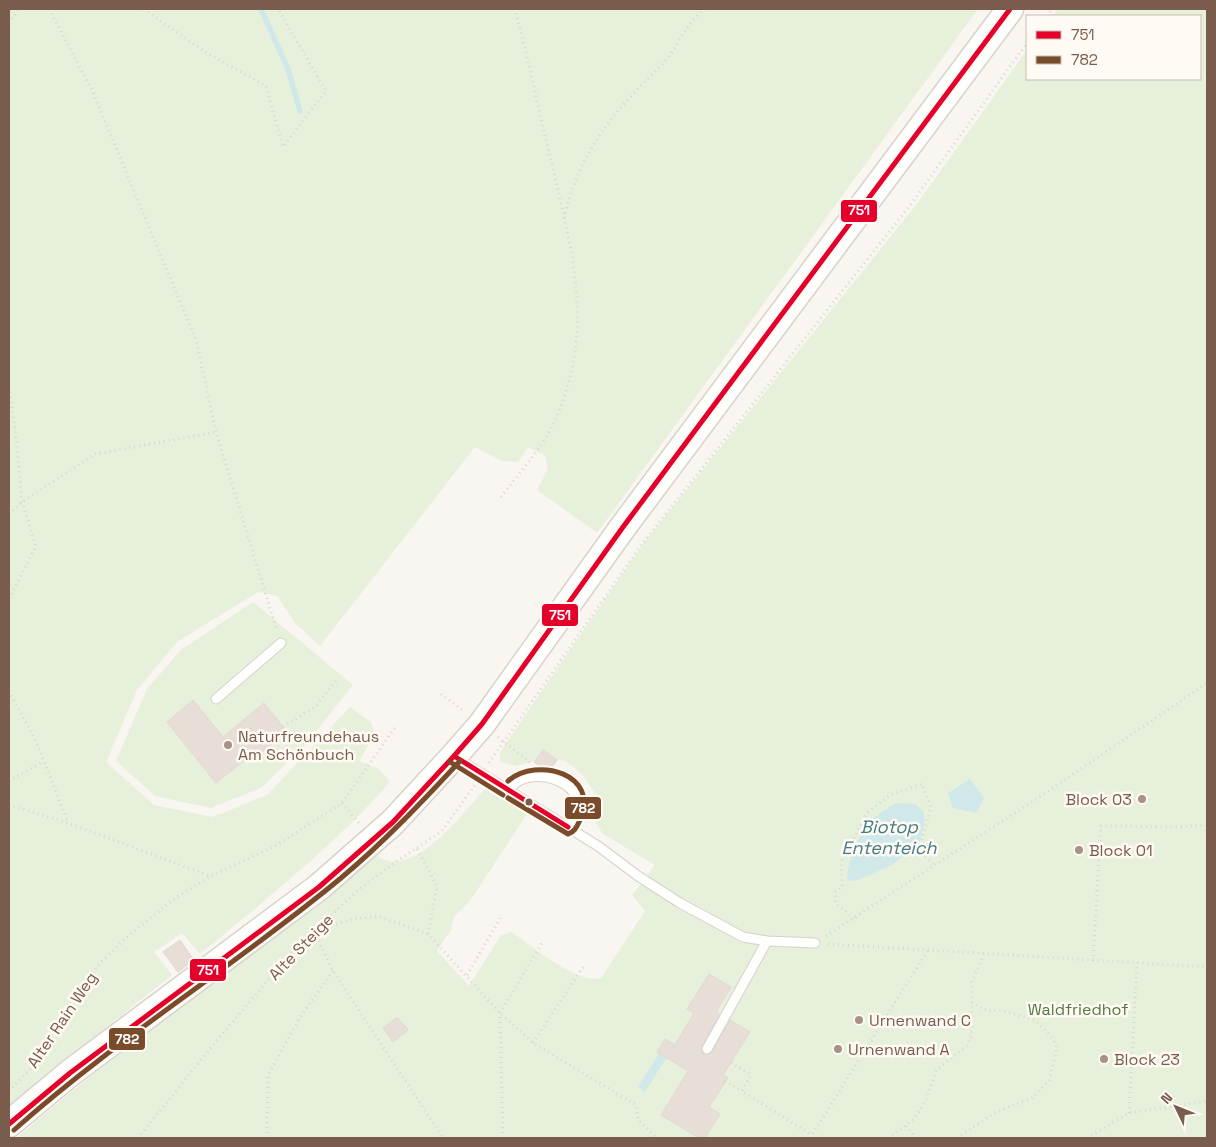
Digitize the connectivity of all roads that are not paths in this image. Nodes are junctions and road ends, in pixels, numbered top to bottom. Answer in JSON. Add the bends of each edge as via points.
{"nodes":[{"id":1,"x":1010,"y":9,"type":"edge"},
{"id":2,"x":280,"y":643,"type":"road end"},
{"id":3,"x":216,"y":699,"type":"dead end"},
{"id":4,"x":454,"y":756,"type":"junction"},
{"id":5,"x":509,"y":792,"type":"junction"},
{"id":6,"x":568,"y":827,"type":"junction"},
{"id":7,"x":766,"y":941,"type":"junction"},
{"id":8,"x":815,"y":943,"type":"road end"},
{"id":9,"x":707,"y":1049,"type":"dead end"},
{"id":10,"x":9,"y":1124,"type":"edge"}],
"edges":[{"from":1,"to":4,"type":"main road","via":[[623,527],[482,724]]},
{"from":2,"to":3,"type":"lane"},
{"from":4,"to":5,"type":"lane"},
{"from":4,"to":10,"type":"main road","via":[[394,822],[319,887],[78,1067]]},
{"from":5,"to":6,"type":"lane"},
{"from":5,"to":6,"type":"lane","via":[[522,779],[556,779],[571,787],[577,798],[576,810]]},
{"from":6,"to":7,"type":"lane","via":[[680,902],[743,937]]},
{"from":7,"to":8,"type":"lane"},
{"from":7,"to":9,"type":"lane"}]}
